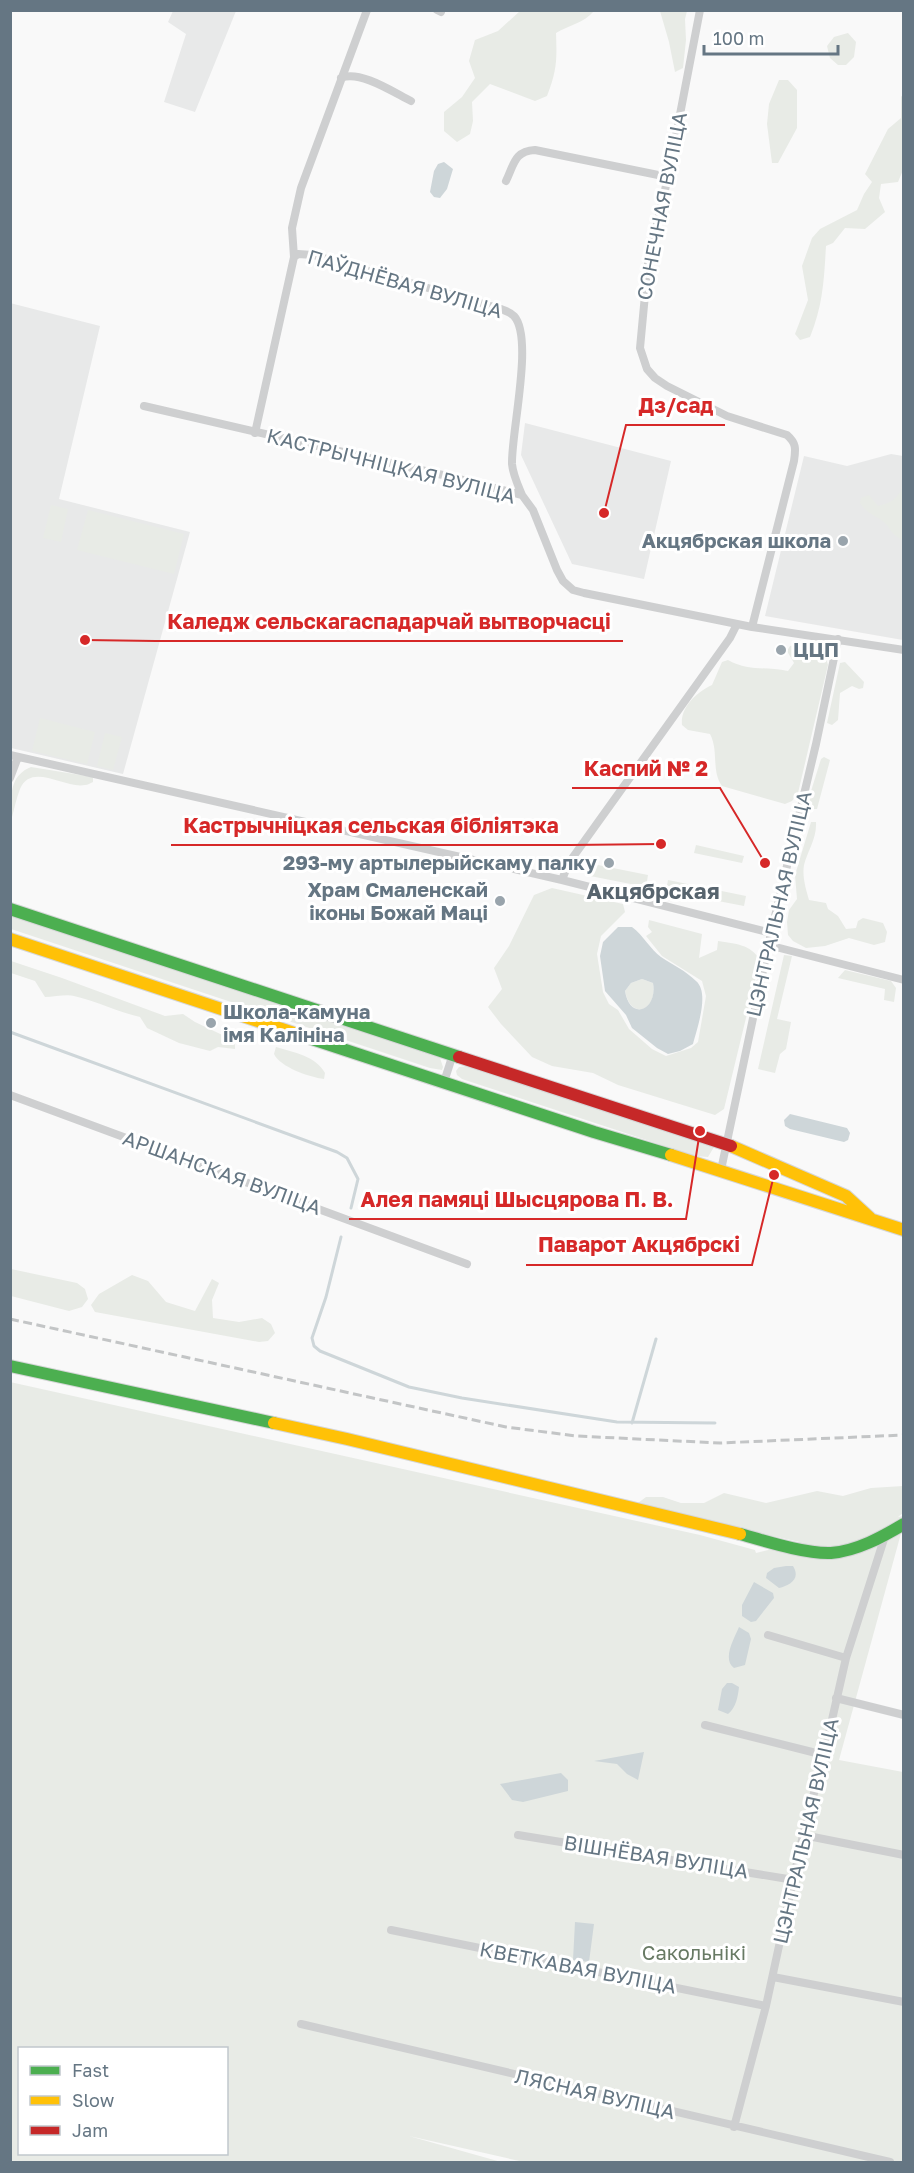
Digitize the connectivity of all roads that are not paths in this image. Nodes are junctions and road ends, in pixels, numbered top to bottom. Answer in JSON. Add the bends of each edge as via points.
{"nodes":[{"id":1,"x":367,"y":10,"type":"edge"},
{"id":2,"x":700,"y":10,"type":"edge"},
{"id":3,"x":341,"y":78,"type":"junction"},
{"id":4,"x":411,"y":101,"type":"dead end"},
{"id":5,"x":668,"y":177,"type":"junction"},
{"id":6,"x":506,"y":182,"type":"dead end"},
{"id":7,"x":294,"y":257,"type":"junction"},
{"id":8,"x":144,"y":406,"type":"dead end"},
{"id":9,"x":255,"y":433,"type":"junction"},
{"id":10,"x":522,"y":495,"type":"junction"},
{"id":11,"x":737,"y":624,"type":"junction"},
{"id":12,"x":752,"y":627,"type":"junction"},
{"id":13,"x":838,"y":639,"type":"junction"},
{"id":14,"x":903,"y":650,"type":"edge"},
{"id":15,"x":14,"y":756,"type":"edge"},
{"id":16,"x":10,"y":778,"type":"edge"},
{"id":17,"x":562,"y":880,"type":"junction"},
{"id":18,"x":10,"y":909,"type":"edge"},
{"id":19,"x":771,"y":933,"type":"junction"},
{"id":20,"x":10,"y":939,"type":"edge"},
{"id":21,"x":768,"y":945,"type":"junction"},
{"id":22,"x":903,"y":980,"type":"edge"},
{"id":23,"x":453,"y":1054,"type":"junction"},
{"id":24,"x":444,"y":1082,"type":"junction"},
{"id":25,"x":10,"y":1095,"type":"edge"},
{"id":26,"x":725,"y":1144,"type":"junction"},
{"id":27,"x":721,"y":1170,"type":"junction"},
{"id":28,"x":870,"y":1218,"type":"junction"},
{"id":29,"x":903,"y":1230,"type":"edge"},
{"id":30,"x":467,"y":1264,"type":"dead end"},
{"id":31,"x":10,"y":1366,"type":"edge"},
{"id":32,"x":903,"y":1524,"type":"edge"},
{"id":33,"x":885,"y":1536,"type":"junction"},
{"id":34,"x":768,"y":1635,"type":"dead end"},
{"id":35,"x":846,"y":1658,"type":"junction"},
{"id":36,"x":836,"y":1698,"type":"junction"},
{"id":37,"x":903,"y":1715,"type":"edge"},
{"id":38,"x":705,"y":1725,"type":"dead end"},
{"id":39,"x":824,"y":1755,"type":"junction"},
{"id":40,"x":518,"y":1835,"type":"dead end"},
{"id":41,"x":803,"y":1835,"type":"junction"},
{"id":42,"x":903,"y":1855,"type":"edge"},
{"id":43,"x":794,"y":1880,"type":"junction"},
{"id":44,"x":391,"y":1930,"type":"dead end"},
{"id":45,"x":773,"y":1977,"type":"junction"},
{"id":46,"x":903,"y":2002,"type":"edge"},
{"id":47,"x":766,"y":2006,"type":"junction"},
{"id":48,"x":301,"y":2024,"type":"dead end"},
{"id":49,"x":734,"y":2127,"type":"junction"},
{"id":50,"x":890,"y":2163,"type":"edge"}],
"edges":[{"from":1,"to":3,"type":"street"},
{"from":2,"to":5,"type":"street","name":"СОНЕЧНАЯ ВУЛІЦА"},
{"from":3,"to":4,"type":"street","via":[[360,77]]},
{"from":3,"to":7,"type":"street","via":[[295,210]]},
{"from":5,"to":6,"type":"street","via":[[535,150],[518,156]]},
{"from":5,"to":12,"type":"street","name":"СОНЕЧНАЯ ВУЛІЦА","via":[[648,263],[639,348],[642,360],[655,378],[667,386],[727,416],[787,435],[796,448]]},
{"from":7,"to":9,"type":"street","name":"ПАЎДНЁВАЯ ВУЛІЦА"},
{"from":7,"to":10,"type":"street","name":"ПАЎДНЁВАЯ ВУЛІЦА","via":[[314,255],[514,316],[522,360],[512,466]]},
{"from":8,"to":9,"type":"street","name":"КАСТРЫЧНІЦКАЯ ВУЛІЦА"},
{"from":9,"to":10,"type":"street","name":"КАСТРЫЧНІЦКАЯ ВУЛІЦА"},
{"from":10,"to":11,"type":"street","name":"КАСТРЫЧНІЦКАЯ ВУЛІЦА","via":[[533,510],[557,570],[573,590]]},
{"from":11,"to":12,"type":"street","name":"КАСТРЫЧНІЦКАЯ ВУЛІЦА"},
{"from":11,"to":17,"type":"street","via":[[568,864]]},
{"from":12,"to":13,"type":"street","name":"КАСТРЫЧНІЦКАЯ ВУЛІЦА"},
{"from":13,"to":14,"type":"street","name":"КАСТРЫЧНІЦКАЯ ВУЛІЦА"},
{"from":13,"to":19,"type":"street","name":"ЦЭНТРАЛЬНАЯ ВУЛІЦА"},
{"from":15,"to":16,"type":"street"},
{"from":15,"to":17,"type":"street"},
{"from":17,"to":19,"type":"street"},
{"from":18,"to":23,"type":"street"},
{"from":19,"to":21,"type":"street","name":"ЦЭНТРАЛЬНАЯ ВУЛІЦА"},
{"from":20,"to":24,"type":"street"},
{"from":21,"to":22,"type":"street"},
{"from":21,"to":26,"type":"street","name":"ЦЭНТРАЛЬНАЯ ВУЛІЦА"},
{"from":23,"to":24,"type":"street"},
{"from":23,"to":26,"type":"street"},
{"from":24,"to":27,"type":"street"},
{"from":25,"to":30,"type":"street","name":"АРШАНСКАЯ ВУЛІЦА"},
{"from":26,"to":27,"type":"street","name":"ЦЭНТРАЛЬНАЯ ВУЛІЦА"},
{"from":26,"to":28,"type":"street","via":[[846,1196]]},
{"from":27,"to":28,"type":"street"},
{"from":28,"to":29,"type":"street"},
{"from":31,"to":33,"type":"street","via":[[347,1439],[775,1544],[829,1553]]},
{"from":32,"to":33,"type":"street"},
{"from":33,"to":35,"type":"street","name":"ЦЭНТРАЛЬНАЯ ВУЛІЦА"},
{"from":34,"to":35,"type":"street"},
{"from":35,"to":36,"type":"street","name":"ЦЭНТРАЛЬНАЯ ВУЛІЦА"},
{"from":36,"to":37,"type":"street"},
{"from":36,"to":39,"type":"street","name":"ЦЭНТРАЛЬНАЯ ВУЛІЦА"},
{"from":38,"to":39,"type":"street"},
{"from":39,"to":41,"type":"street","name":"ЦЭНТРАЛЬНАЯ ВУЛІЦА"},
{"from":40,"to":43,"type":"street","name":"ВІШНЁВАЯ ВУЛІЦА"},
{"from":41,"to":42,"type":"street"},
{"from":41,"to":43,"type":"street","name":"ЦЭНТРАЛЬНАЯ ВУЛІЦА"},
{"from":43,"to":45,"type":"street","name":"ЦЭНТРАЛЬНАЯ ВУЛІЦА"},
{"from":44,"to":47,"type":"street","name":"КВЕТКАВАЯ ВУЛІЦА"},
{"from":45,"to":46,"type":"street"},
{"from":45,"to":47,"type":"street","name":"ЦЭНТРАЛЬНАЯ ВУЛІЦА"},
{"from":47,"to":49,"type":"street","name":"ЦЭНТРАЛЬНАЯ ВУЛІЦА"},
{"from":48,"to":49,"type":"street","name":"ЛЯСНАЯ ВУЛІЦА"},
{"from":49,"to":50,"type":"street","name":"ЛЯСНАЯ ВУЛІЦА"}]}
